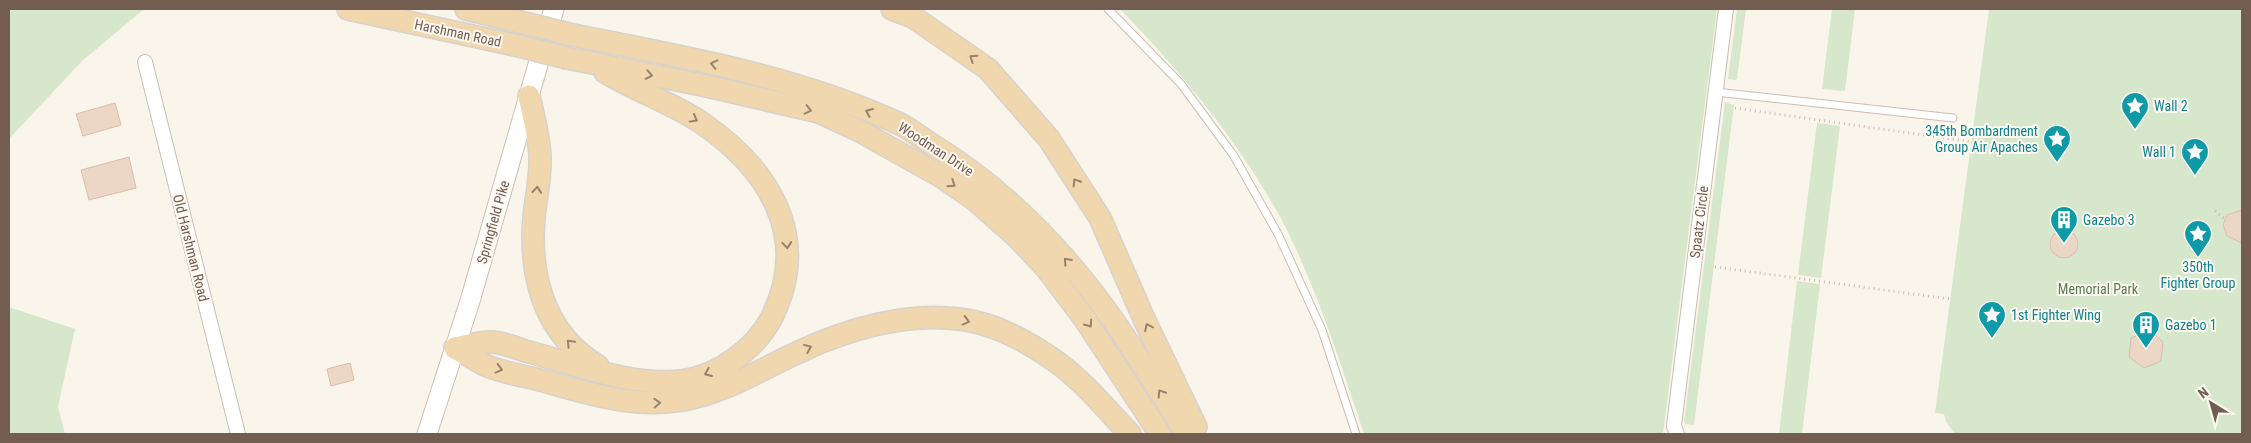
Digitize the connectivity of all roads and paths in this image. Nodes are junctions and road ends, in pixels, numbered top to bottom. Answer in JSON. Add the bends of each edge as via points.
{"nodes":[{"id":1,"x":348,"y":9,"type":"edge"},
{"id":2,"x":466,"y":9,"type":"edge"},
{"id":3,"x":554,"y":9,"type":"edge"},
{"id":4,"x":892,"y":9,"type":"edge"},
{"id":5,"x":1108,"y":9,"type":"edge"},
{"id":6,"x":1726,"y":9,"type":"edge"},
{"id":7,"x":573,"y":35,"type":"joint"},
{"id":8,"x":567,"y":58,"type":"joint"},
{"id":9,"x":145,"y":62,"type":"dead end"},
{"id":10,"x":589,"y":64,"type":"junction"},
{"id":11,"x":1716,"y":92,"type":"junction"},
{"id":12,"x":529,"y":96,"type":"junction"},
{"id":13,"x":1735,"y":108,"type":"dead end"},
{"id":14,"x":1953,"y":118,"type":"dead end"},
{"id":15,"x":1972,"y":142,"type":"dead end"},
{"id":16,"x":2215,"y":211,"type":"dead end"},
{"id":17,"x":2225,"y":219,"type":"dead end"},
{"id":18,"x":1715,"y":267,"type":"dead end"},
{"id":19,"x":1951,"y":299,"type":"dead end"},
{"id":20,"x":456,"y":348,"type":"junction"},
{"id":21,"x":625,"y":378,"type":"junction"},
{"id":22,"x":238,"y":434,"type":"edge"},
{"id":23,"x":426,"y":434,"type":"edge"},
{"id":24,"x":1130,"y":434,"type":"edge"},
{"id":25,"x":1160,"y":434,"type":"edge"},
{"id":26,"x":1187,"y":434,"type":"edge"},
{"id":27,"x":1200,"y":434,"type":"edge"},
{"id":28,"x":1356,"y":434,"type":"edge"},
{"id":29,"x":1677,"y":434,"type":"edge"}],
"edges":[{"from":1,"to":8,"type":"main road","name":"Harshman Road","bridge":true},
{"from":2,"to":7,"type":"main road","name":"Harshman Road","bridge":true},
{"from":3,"to":12,"type":"main road","name":"Springfield Pike"},
{"from":27,"to":4,"type":"main road","one_way":true,"via":[[1100,218],[1049,139],[988,69],[913,17]]},
{"from":5,"to":28,"type":"lane","via":[[1181,84],[1234,156],[1278,234],[1322,330]]},
{"from":6,"to":11,"type":"street","name":"Spaatz Circle"},
{"from":26,"to":7,"type":"main road","name":"Woodman Drive","one_way":true,"via":[[1082,278],[1035,226],[966,166],[901,125],[848,103],[762,75]]},
{"from":8,"to":10,"type":"main road","name":"Woodman Drive"},
{"from":9,"to":22,"type":"street","name":"Old Harshman Road"},
{"from":10,"to":21,"type":"main road","one_way":true,"via":[[701,122],[729,144],[769,188],[780,211],[788,243],[787,274],[780,302],[767,326],[750,346],[730,362],[705,375],[683,381],[652,383]]},
{"from":10,"to":25,"type":"main road","name":"Woodman Drive","one_way":true,"via":[[702,85],[819,112],[942,177],[974,199],[1047,269]]},
{"from":11,"to":14,"type":"lane"},
{"from":11,"to":29,"type":"street","name":"Spaatz Circle","via":[[1674,426]]},
{"from":12,"to":20,"type":"main road","name":"Springfield Pike"},
{"from":21,"to":12,"type":"main road","one_way":true,"via":[[597,365],[570,345],[555,327],[544,304],[534,259],[540,156]]},
{"from":13,"to":15,"type":"path"},
{"from":16,"to":17,"type":"path"},
{"from":18,"to":19,"type":"path"},
{"from":20,"to":21,"type":"main road","via":[[492,342]]},
{"from":20,"to":23,"type":"main road","name":"Springfield Pike"},
{"from":20,"to":24,"type":"main road","one_way":true,"via":[[485,366],[636,404],[661,403],[706,394],[802,350],[855,331],[919,318],[959,319],[996,329],[1030,344],[1088,389]]}]}
